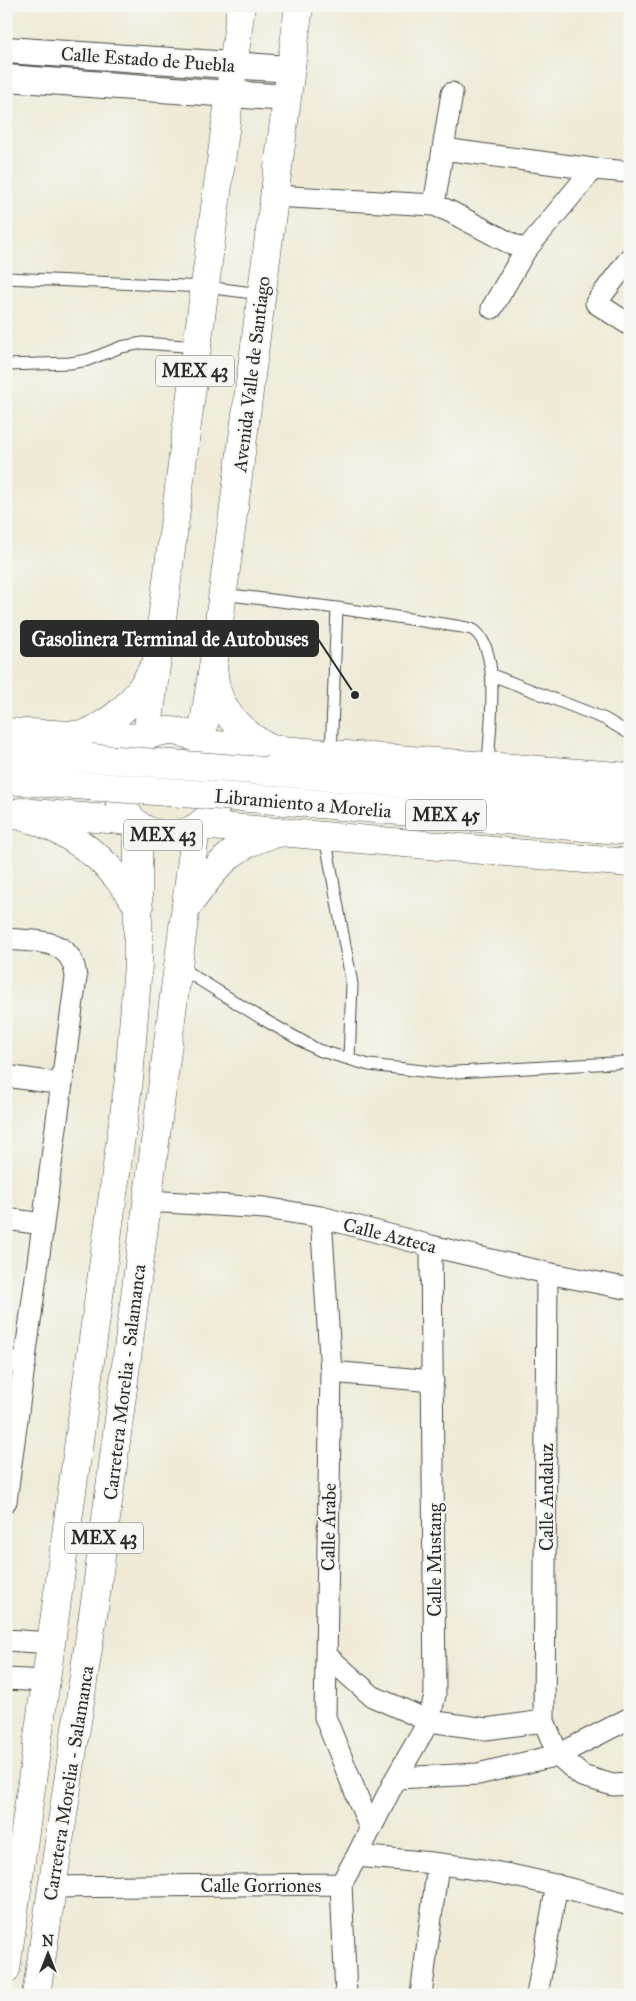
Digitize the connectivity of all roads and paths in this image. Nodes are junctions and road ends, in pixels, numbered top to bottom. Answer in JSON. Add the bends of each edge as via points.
{"nodes":[{"id":1,"x":241,"y":6,"type":"edge"},
{"id":2,"x":298,"y":6,"type":"edge"},
{"id":3,"x":6,"y":50,"type":"edge"},
{"id":4,"x":234,"y":65,"type":"junction"},
{"id":5,"x":290,"y":69,"type":"junction"},
{"id":6,"x":6,"y":78,"type":"edge"},
{"id":7,"x":452,"y":93,"type":"dead end"},
{"id":8,"x":230,"y":94,"type":"junction"},
{"id":9,"x":286,"y":98,"type":"junction"},
{"id":10,"x":443,"y":149,"type":"junction"},
{"id":11,"x":594,"y":169,"type":"junction"},
{"id":12,"x":630,"y":172,"type":"edge"},
{"id":13,"x":274,"y":196,"type":"junction"},
{"id":14,"x":434,"y":205,"type":"junction"},
{"id":15,"x":525,"y":251,"type":"junction"},
{"id":16,"x":630,"y":258,"type":"edge"},
{"id":17,"x":6,"y":278,"type":"edge"},
{"id":18,"x":206,"y":287,"type":"junction"},
{"id":19,"x":261,"y":294,"type":"junction"},
{"id":20,"x":492,"y":308,"type":"dead end"},
{"id":21,"x":630,"y":324,"type":"edge"},
{"id":22,"x":198,"y":347,"type":"junction"},
{"id":23,"x":6,"y":365,"type":"edge"},
{"id":24,"x":222,"y":594,"type":"junction"},
{"id":25,"x":337,"y":608,"type":"junction"},
{"id":26,"x":160,"y":643,"type":"junction"},
{"id":27,"x":215,"y":651,"type":"junction"},
{"id":28,"x":492,"y":675,"type":"junction"},
{"id":29,"x":6,"y":732,"type":"edge"},
{"id":30,"x":630,"y":734,"type":"edge"},
{"id":31,"x":145,"y":737,"type":"junction"},
{"id":32,"x":202,"y":743,"type":"junction"},
{"id":33,"x":86,"y":747,"type":"junction"},
{"id":34,"x":6,"y":752,"type":"edge"},
{"id":35,"x":331,"y":753,"type":"junction"},
{"id":36,"x":268,"y":760,"type":"junction"},
{"id":37,"x":488,"y":766,"type":"junction"},
{"id":38,"x":630,"y":777,"type":"edge"},
{"id":39,"x":6,"y":780,"type":"edge"},
{"id":40,"x":630,"y":803,"type":"edge"},
{"id":41,"x":6,"y":812,"type":"edge"},
{"id":42,"x":136,"y":823,"type":"junction"},
{"id":43,"x":198,"y":827,"type":"junction"},
{"id":44,"x":283,"y":832,"type":"junction"},
{"id":45,"x":630,"y":832,"type":"edge"},
{"id":46,"x":324,"y":836,"type":"junction"},
{"id":47,"x":630,"y":862,"type":"edge"},
{"id":48,"x":139,"y":908,"type":"junction"},
{"id":49,"x":185,"y":909,"type":"junction"},
{"id":50,"x":6,"y":939,"type":"edge"},
{"id":51,"x":178,"y":966,"type":"junction"},
{"id":52,"x":349,"y":1059,"type":"junction"},
{"id":53,"x":630,"y":1062,"type":"edge"},
{"id":54,"x":6,"y":1076,"type":"edge"},
{"id":55,"x":62,"y":1084,"type":"junction"},
{"id":56,"x":147,"y":1201,"type":"junction"},
{"id":57,"x":321,"y":1217,"type":"junction"},
{"id":58,"x":6,"y":1220,"type":"edge"},
{"id":59,"x":43,"y":1224,"type":"junction"},
{"id":60,"x":431,"y":1246,"type":"junction"},
{"id":61,"x":547,"y":1273,"type":"junction"},
{"id":62,"x":630,"y":1289,"type":"edge"},
{"id":63,"x":15,"y":1363,"type":"edge"},
{"id":64,"x":331,"y":1372,"type":"junction"},
{"id":65,"x":433,"y":1381,"type":"junction"},
{"id":66,"x":6,"y":1501,"type":"edge"},
{"id":67,"x":96,"y":1595,"type":"junction"},
{"id":68,"x":6,"y":1640,"type":"edge"},
{"id":69,"x":51,"y":1643,"type":"junction"},
{"id":70,"x":326,"y":1655,"type":"junction"},
{"id":71,"x":6,"y":1679,"type":"edge"},
{"id":72,"x":46,"y":1682,"type":"junction"},
{"id":73,"x":630,"y":1718,"type":"edge"},
{"id":74,"x":544,"y":1720,"type":"junction"},
{"id":75,"x":429,"y":1722,"type":"junction"},
{"id":76,"x":558,"y":1755,"type":"junction"},
{"id":77,"x":396,"y":1778,"type":"junction"},
{"id":78,"x":630,"y":1784,"type":"edge"},
{"id":79,"x":370,"y":1828,"type":"junction"},
{"id":80,"x":357,"y":1856,"type":"junction"},
{"id":81,"x":438,"y":1864,"type":"junction"},
{"id":82,"x":342,"y":1884,"type":"junction"},
{"id":83,"x":557,"y":1885,"type":"junction"},
{"id":84,"x":52,"y":1887,"type":"junction"},
{"id":85,"x":630,"y":1904,"type":"edge"},
{"id":86,"x":6,"y":1969,"type":"edge"},
{"id":87,"x":36,"y":1995,"type":"edge"},
{"id":88,"x":346,"y":1995,"type":"edge"},
{"id":89,"x":421,"y":1995,"type":"edge"},
{"id":90,"x":537,"y":1995,"type":"edge"}],
"edges":[{"from":1,"to":4,"type":"main road","number":"MEX 43"},
{"from":2,"to":5,"type":"main road","name":"Avenida Valle de Santiago","number":"MEX 43"},
{"from":3,"to":4,"type":"street","name":"Calle Estado de Puebla"},
{"from":4,"to":5,"type":"street","name":"Calle Estado de Puebla"},
{"from":4,"to":8,"type":"main road","number":"MEX 43"},
{"from":5,"to":9,"type":"main road","name":"Avenida Valle de Santiago","number":"MEX 43"},
{"from":6,"to":8,"type":"street","name":"Calle Estado de Puebla"},
{"from":7,"to":10,"type":"street"},
{"from":8,"to":9,"type":"street","name":"Calle Estado de Puebla"},
{"from":8,"to":18,"type":"main road","number":"MEX 43"},
{"from":9,"to":13,"type":"main road","name":"Avenida Valle de Santiago","number":"MEX 43"},
{"from":10,"to":11,"type":"street"},
{"from":10,"to":14,"type":"street"},
{"from":11,"to":12,"type":"street"},
{"from":11,"to":15,"type":"street"},
{"from":13,"to":14,"type":"street"},
{"from":13,"to":19,"type":"main road","name":"Avenida Valle de Santiago","number":"MEX 43"},
{"from":14,"to":15,"type":"street"},
{"from":15,"to":20,"type":"street"},
{"from":16,"to":21,"type":"street","via":[[596,303]]},
{"from":17,"to":18,"type":"lane"},
{"from":18,"to":19,"type":"lane"},
{"from":18,"to":22,"type":"main road","number":"MEX 43"},
{"from":19,"to":24,"type":"main road","name":"Avenida Valle de Santiago","number":"MEX 43"},
{"from":22,"to":23,"type":"lane","via":[[143,343],[121,346],[88,360],[70,363]]},
{"from":22,"to":26,"type":"main road","number":"MEX 43"},
{"from":24,"to":25,"type":"lane"},
{"from":24,"to":27,"type":"main road","name":"Avenida Valle de Santiago","number":"MEX 43"},
{"from":25,"to":28,"type":"lane","via":[[474,630],[487,647]]},
{"from":25,"to":35,"type":"lane"},
{"from":26,"to":27,"type":"main road"},
{"from":26,"to":31,"type":"main road","number":"MEX 43"},
{"from":26,"to":33,"type":"main road","via":[[147,680],[130,704],[99,728]]},
{"from":27,"to":32,"type":"main road","name":"Avenida Valle de Santiago","number":"MEX 43"},
{"from":27,"to":36,"type":"main road","via":[[214,680],[219,698],[228,714],[254,740]]},
{"from":28,"to":30,"type":"lane","via":[[605,720]]},
{"from":28,"to":37,"type":"lane"},
{"from":29,"to":33,"type":"main road"},
{"from":31,"to":32,"type":"main road","via":[[175,731],[193,736]]},
{"from":31,"to":33,"type":"main road"},
{"from":31,"to":42,"type":"main road","number":"MEX 43","via":[[128,750],[117,777],[118,796],[126,814]]},
{"from":32,"to":36,"type":"main road"},
{"from":32,"to":43,"type":"main road","number":"MEX 43","via":[[216,760],[221,790],[214,810]]},
{"from":33,"to":34,"type":"main road","name":"Libramiento a Morelia","number":"MEX 45"},
{"from":33,"to":36,"type":"main road","name":"Libramiento a Morelia","number":"MEX 45","bridge":true},
{"from":35,"to":36,"type":"main road"},
{"from":35,"to":37,"type":"main road"},
{"from":36,"to":40,"type":"main road","name":"Libramiento a Morelia","number":"MEX 45"},
{"from":37,"to":38,"type":"main road"},
{"from":39,"to":45,"type":"main road","name":"Libramiento a Morelia","number":"MEX 45","bridge":true},
{"from":41,"to":42,"type":"main road"},
{"from":41,"to":48,"type":"main road","via":[[45,824],[73,840],[99,859]]},
{"from":42,"to":43,"type":"main road","number":"MEX 43","via":[[150,832],[170,836]]},
{"from":42,"to":48,"type":"main road","name":"Carretera Morelia - Salamanca","number":"MEX 43"},
{"from":43,"to":44,"type":"main road"},
{"from":43,"to":49,"type":"main road","name":"Carretera Morelia - Salamanca","number":"MEX 43"},
{"from":44,"to":46,"type":"main road"},
{"from":44,"to":49,"type":"main road","via":[[248,842],[233,852],[219,864]]},
{"from":46,"to":47,"type":"main road"},
{"from":46,"to":52,"type":"lane","via":[[352,984]]},
{"from":48,"to":69,"type":"main road","name":"Carretera Morelia - Salamanca","number":"MEX 43","via":[[135,1022],[129,1079]]},
{"from":49,"to":51,"type":"main road","name":"Carretera Morelia - Salamanca","number":"MEX 43"},
{"from":50,"to":55,"type":"street","via":[[51,943],[70,955],[75,966]]},
{"from":51,"to":52,"type":"lane","via":[[318,1050]]},
{"from":51,"to":56,"type":"main road","name":"Carretera Morelia - Salamanca","number":"MEX 43"},
{"from":52,"to":53,"type":"lane","via":[[369,1065],[440,1073]]},
{"from":54,"to":55,"type":"street"},
{"from":55,"to":59,"type":"street"},
{"from":56,"to":57,"type":"street","name":"Calle Azteca","via":[[265,1208]]},
{"from":56,"to":67,"type":"main road","name":"Carretera Morelia - Salamanca","number":"MEX 43"},
{"from":57,"to":60,"type":"street","name":"Calle Azteca"},
{"from":57,"to":64,"type":"street","name":"Calle Árabe"},
{"from":58,"to":59,"type":"street"},
{"from":59,"to":63,"type":"street"},
{"from":60,"to":61,"type":"street","name":"Calle Azteca"},
{"from":60,"to":65,"type":"street","name":"Calle Mustang"},
{"from":61,"to":62,"type":"street","name":"Calle Azteca"},
{"from":61,"to":74,"type":"street","name":"Calle Andaluz"},
{"from":63,"to":66,"type":"street"},
{"from":64,"to":65,"type":"street"},
{"from":64,"to":70,"type":"street","name":"Calle Árabe"},
{"from":65,"to":75,"type":"street","name":"Calle Mustang","via":[[435,1695]]},
{"from":67,"to":72,"type":"main road","via":[[80,1635]]},
{"from":67,"to":84,"type":"main road","name":"Carretera Morelia - Salamanca","number":"MEX 43"},
{"from":68,"to":69,"type":"street"},
{"from":69,"to":72,"type":"main road","name":"Carretera Morelia - Salamanca","number":"MEX 43"},
{"from":70,"to":75,"type":"street","via":[[372,1696]]},
{"from":70,"to":79,"type":"street","name":"Calle Árabe","via":[[325,1718]]},
{"from":71,"to":72,"type":"street"},
{"from":72,"to":86,"type":"main road","name":"Carretera Morelia - Salamanca","number":"MEX 43"},
{"from":73,"to":76,"type":"street"},
{"from":74,"to":75,"type":"street","via":[[486,1729]]},
{"from":74,"to":76,"type":"street"},
{"from":75,"to":77,"type":"street","name":"Calle Mustang"},
{"from":76,"to":77,"type":"street","via":[[478,1774]]},
{"from":76,"to":78,"type":"street","via":[[582,1776],[613,1785]]},
{"from":77,"to":79,"type":"street","name":"Calle Mustang"},
{"from":79,"to":80,"type":"street","name":"Calle Mustang"},
{"from":80,"to":81,"type":"street"},
{"from":80,"to":82,"type":"street","name":"Calle Gorriones"},
{"from":81,"to":83,"type":"street"},
{"from":81,"to":89,"type":"street"},
{"from":82,"to":84,"type":"street","name":"Calle Gorriones"},
{"from":82,"to":88,"type":"street"},
{"from":83,"to":85,"type":"street"},
{"from":83,"to":90,"type":"street"},
{"from":84,"to":87,"type":"main road","name":"Carretera Morelia - Salamanca","number":"MEX 43"}]}
